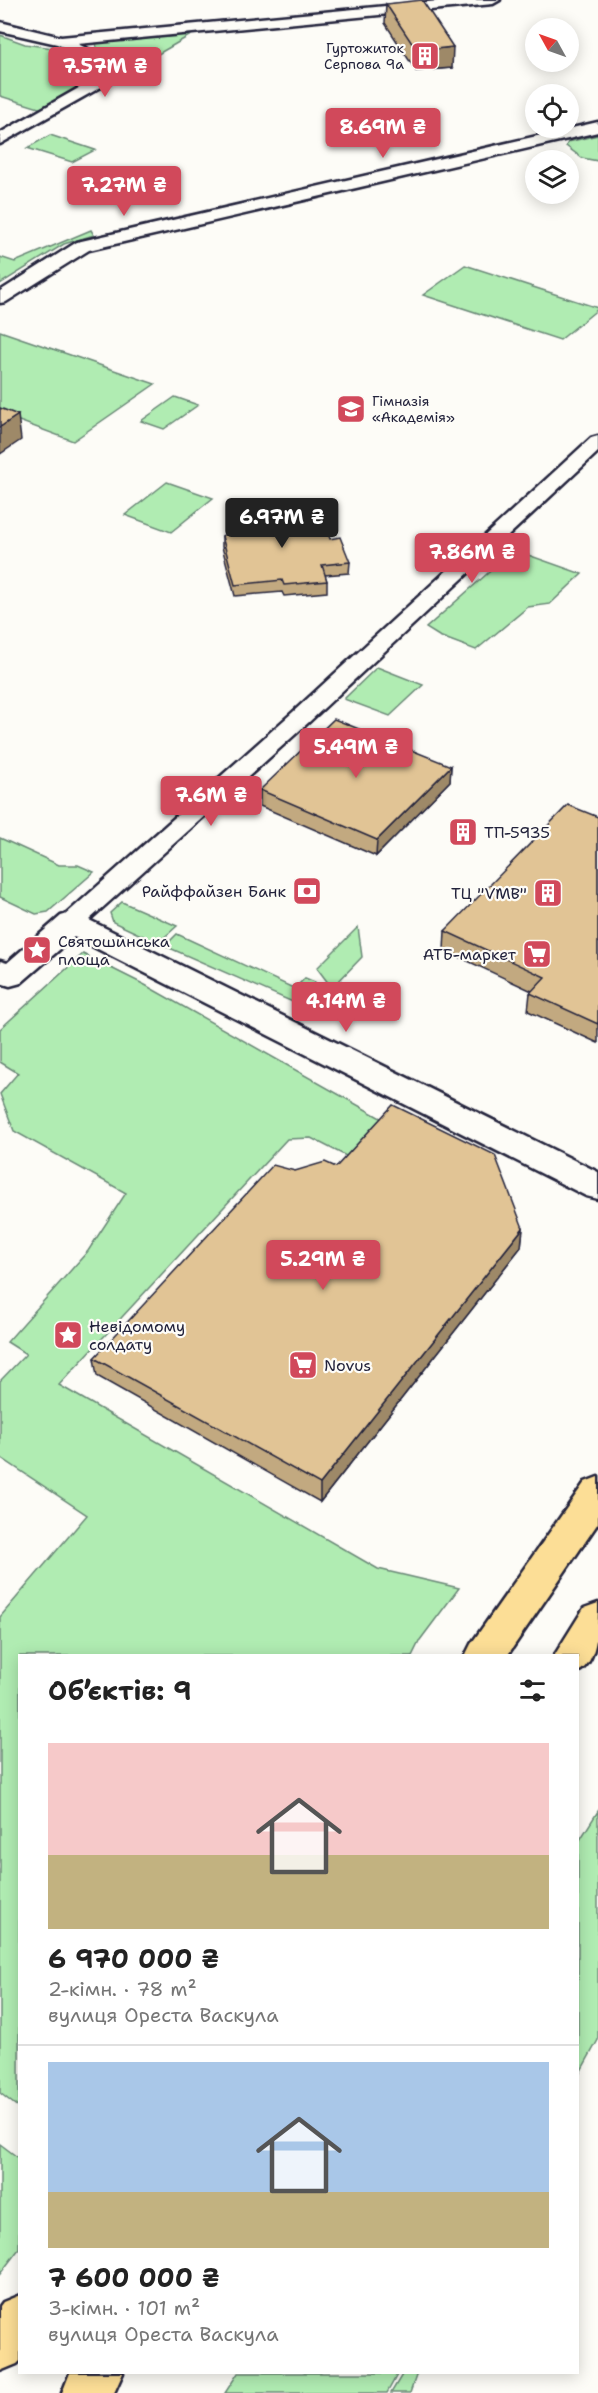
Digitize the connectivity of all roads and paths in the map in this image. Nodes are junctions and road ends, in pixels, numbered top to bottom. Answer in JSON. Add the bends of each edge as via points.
{"nodes":[{"id":1,"x":493,"y":0,"type":"edge"},
{"id":2,"x":0,"y":26,"type":"edge"},
{"id":3,"x":61,"y":40,"type":"junction"},
{"id":4,"x":598,"y":127,"type":"edge"},
{"id":5,"x":0,"y":140,"type":"edge"},
{"id":6,"x":0,"y":298,"type":"edge"},
{"id":7,"x":598,"y":442,"type":"edge"},
{"id":8,"x":71,"y":923,"type":"junction"},
{"id":9,"x":3,"y":977,"type":"edge"},
{"id":10,"x":598,"y":1187,"type":"edge"},
{"id":11,"x":598,"y":1493,"type":"edge"},
{"id":12,"x":598,"y":1620,"type":"edge"},
{"id":13,"x":486,"y":1654,"type":"edge"},
{"id":14,"x":575,"y":1654,"type":"edge"},
{"id":15,"x":18,"y":2322,"type":"edge"},
{"id":16,"x":0,"y":2347,"type":"edge"},
{"id":17,"x":98,"y":2374,"type":"edge"},
{"id":18,"x":86,"y":2393,"type":"edge"}],
"edges":[{"from":1,"to":3,"type":"street"},
{"from":2,"to":3,"type":"street"},
{"from":3,"to":5,"type":"street","via":[[105,63],[105,79]]},
{"from":4,"to":6,"type":"street","via":[[83,246]]},
{"from":7,"to":8,"type":"street"},
{"from":8,"to":9,"type":"street"},
{"from":8,"to":10,"type":"street"},
{"from":11,"to":13,"type":"main road"},
{"from":12,"to":14,"type":"main road"},
{"from":15,"to":16,"type":"main road"},
{"from":17,"to":18,"type":"main road"}]}
